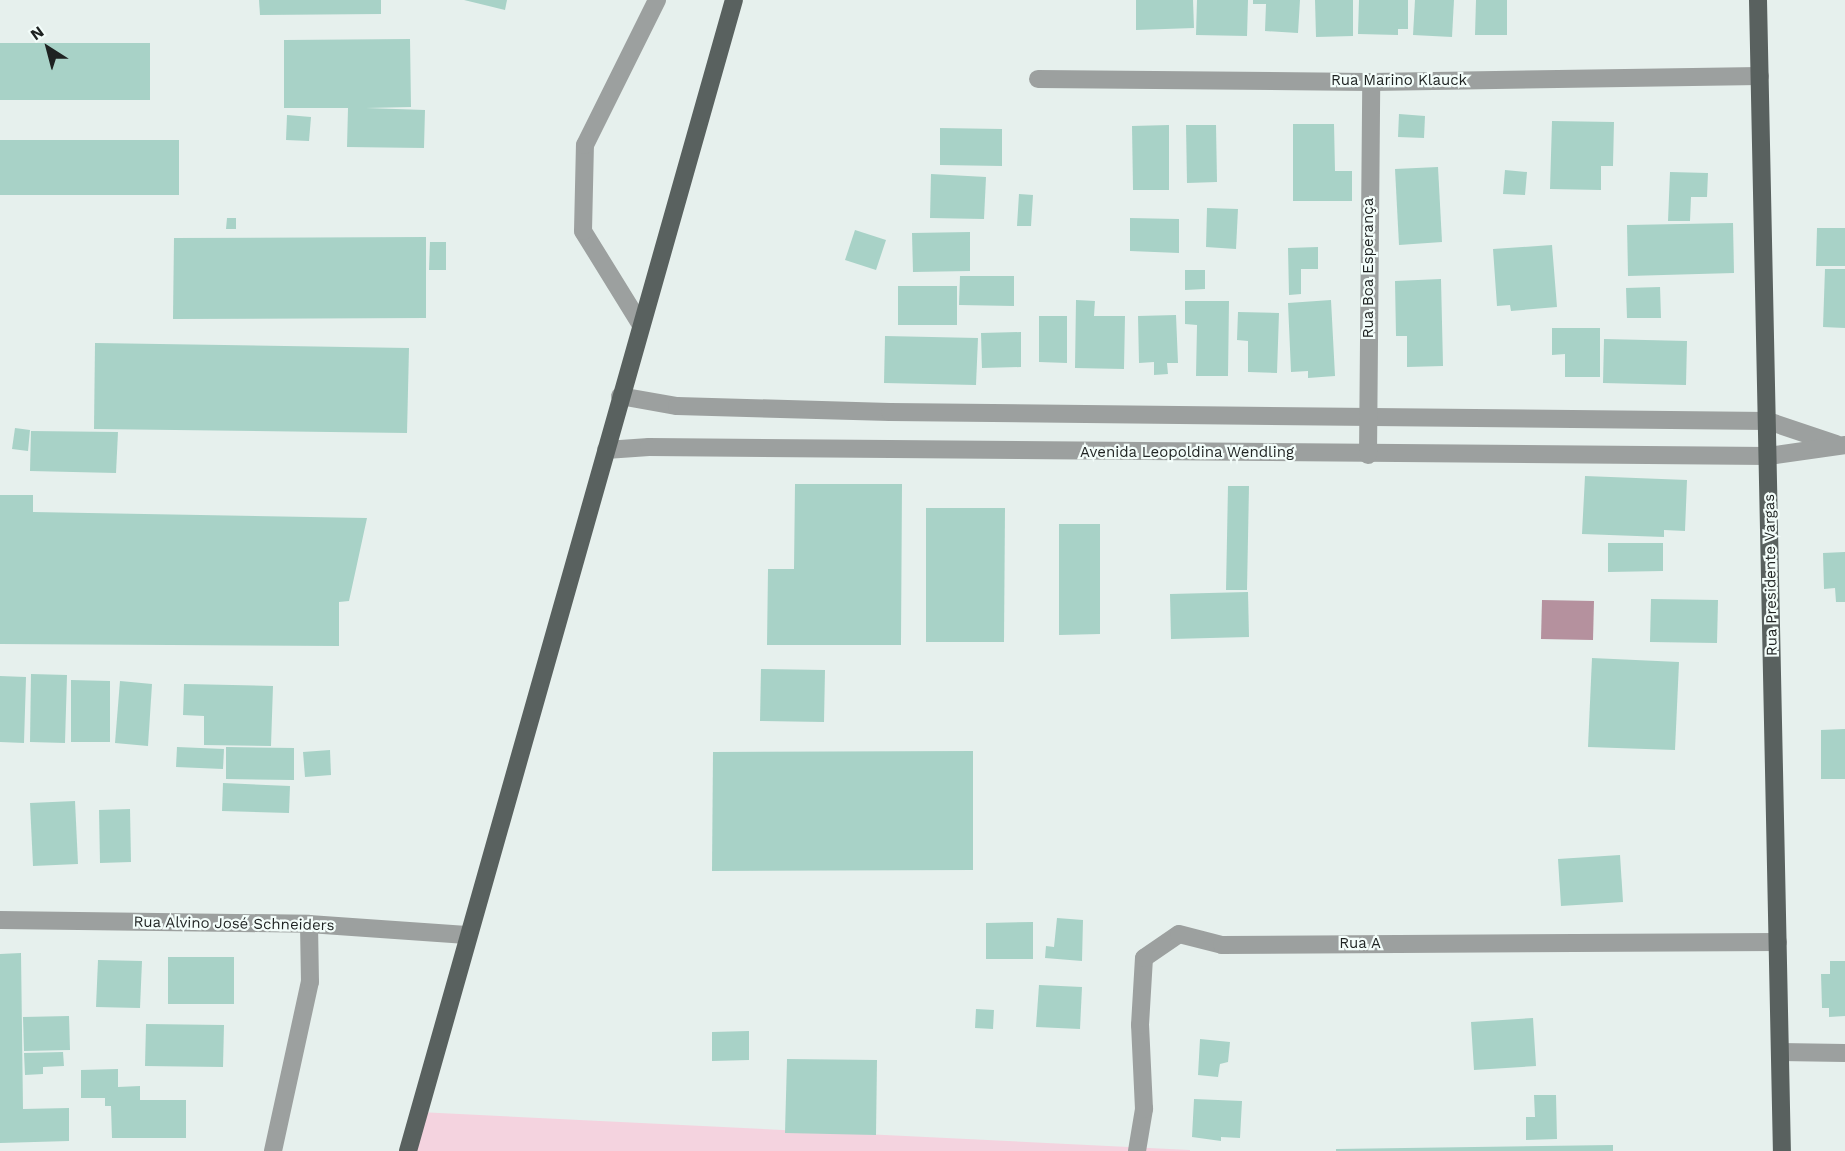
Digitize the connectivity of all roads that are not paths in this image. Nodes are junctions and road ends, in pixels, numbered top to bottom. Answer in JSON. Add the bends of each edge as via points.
{"nodes":[{"id":1,"x":657,"y":0,"type":"edge"},
{"id":2,"x":734,"y":0,"type":"edge"},
{"id":3,"x":1758,"y":0,"type":"edge"},
{"id":4,"x":1760,"y":76,"type":"junction"},
{"id":5,"x":1038,"y":79,"type":"dead end"},
{"id":6,"x":1371,"y":82,"type":"junction"},
{"id":7,"x":641,"y":325,"type":"junction"},
{"id":8,"x":620,"y":396,"type":"junction"},
{"id":9,"x":1368,"y":419,"type":"junction"},
{"id":10,"x":1768,"y":421,"type":"junction"},
{"id":11,"x":1841,"y":445,"type":"edge"},
{"id":12,"x":606,"y":450,"type":"junction"},
{"id":13,"x":1368,"y":455,"type":"junction"},
{"id":14,"x":1769,"y":456,"type":"junction"},
{"id":15,"x":0,"y":920,"type":"edge"},
{"id":16,"x":309,"y":924,"type":"junction"},
{"id":17,"x":467,"y":936,"type":"junction"},
{"id":18,"x":1778,"y":942,"type":"junction"},
{"id":19,"x":1780,"y":1052,"type":"junction"},
{"id":20,"x":1845,"y":1053,"type":"edge"},
{"id":21,"x":273,"y":1151,"type":"edge"},
{"id":22,"x":408,"y":1151,"type":"edge"},
{"id":23,"x":1137,"y":1151,"type":"edge"},
{"id":24,"x":1782,"y":1151,"type":"edge"}],
"edges":[{"from":1,"to":7,"type":"street","via":[[585,145],[583,231]]},
{"from":2,"to":7,"type":"main road"},
{"from":3,"to":4,"type":"main road","name":"Rua Presidente Vargas"},
{"from":4,"to":6,"type":"street","name":"Rua Marino Klauck"},
{"from":4,"to":10,"type":"main road","name":"Rua Presidente Vargas"},
{"from":5,"to":6,"type":"street","name":"Rua Marino Klauck"},
{"from":6,"to":9,"type":"street","name":"Rua Boa Esperança"},
{"from":7,"to":8,"type":"main road"},
{"from":8,"to":9,"type":"street","via":[[677,406],[867,412]]},
{"from":8,"to":12,"type":"main road"},
{"from":9,"to":10,"type":"street"},
{"from":9,"to":13,"type":"street","name":"Rua Boa Esperança"},
{"from":10,"to":11,"type":"street"},
{"from":10,"to":14,"type":"main road","name":"Rua Presidente Vargas"},
{"from":11,"to":14,"type":"street","name":"Avenida Leopoldina Wendling"},
{"from":12,"to":13,"type":"street","name":"Avenida Leopoldina Wendling","via":[[649,447]]},
{"from":12,"to":17,"type":"main road"},
{"from":13,"to":14,"type":"street","name":"Avenida Leopoldina Wendling"},
{"from":14,"to":18,"type":"main road","name":"Rua Presidente Vargas"},
{"from":15,"to":16,"type":"street","name":"Rua Alvino José Schneiders"},
{"from":16,"to":17,"type":"street","name":"Rua Alvino José Schneiders"},
{"from":16,"to":21,"type":"street","via":[[310,982]]},
{"from":17,"to":22,"type":"main road"},
{"from":18,"to":19,"type":"main road","name":"Rua Presidente Vargas"},
{"from":18,"to":23,"type":"street","name":"Rua A","via":[[1222,945],[1179,934],[1144,958],[1140,1025],[1144,1109]]},
{"from":19,"to":20,"type":"street"},
{"from":19,"to":24,"type":"main road","name":"Rua Presidente Vargas"}]}
